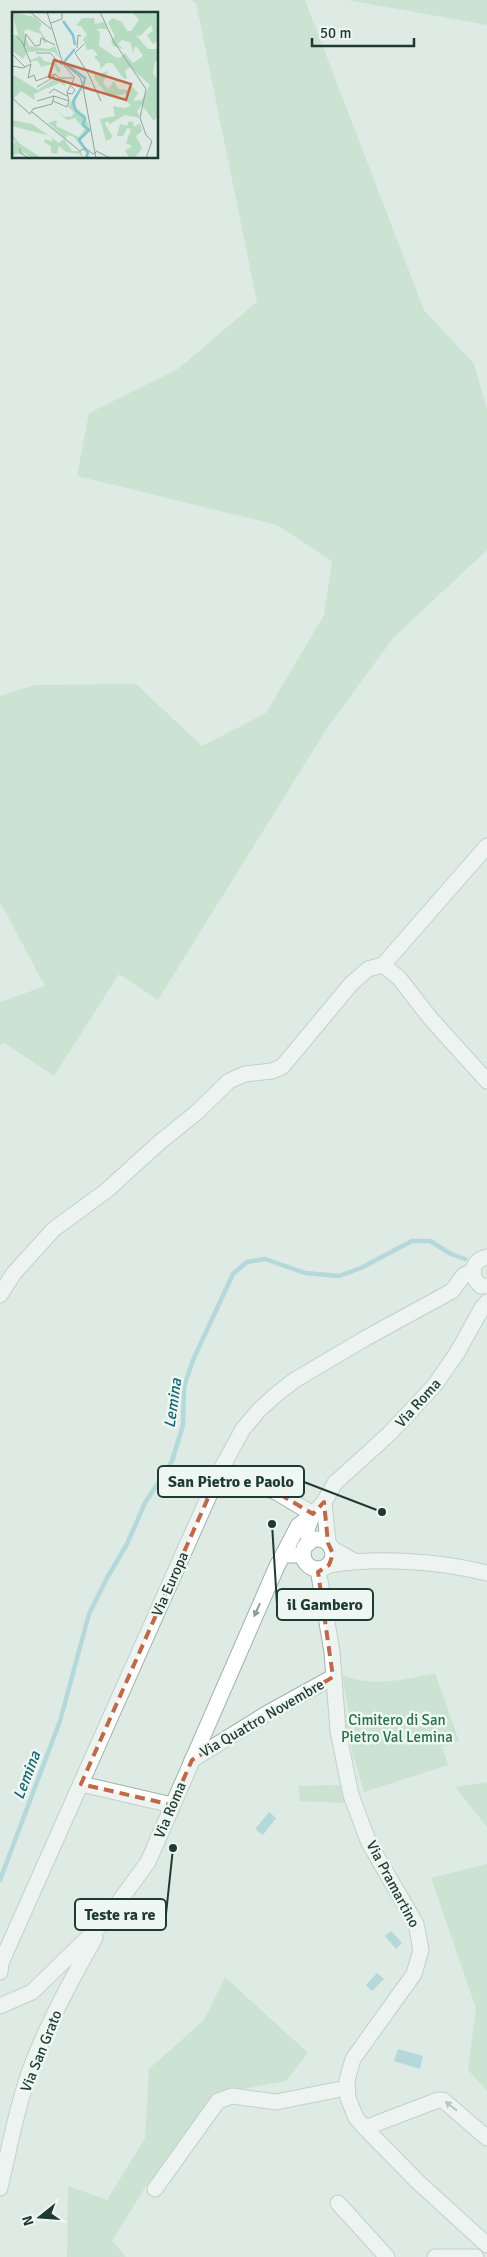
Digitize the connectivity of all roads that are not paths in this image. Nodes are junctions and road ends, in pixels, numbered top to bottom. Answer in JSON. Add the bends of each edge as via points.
{"nodes":[{"id":1,"x":487,"y":846,"type":"edge"},
{"id":2,"x":383,"y":965,"type":"junction"},
{"id":3,"x":487,"y":1081,"type":"edge"},
{"id":4,"x":487,"y":1257,"type":"edge"},
{"id":5,"x":473,"y":1271,"type":"junction"},
{"id":6,"x":484,"y":1286,"type":"edge"},
{"id":7,"x":452,"y":1291,"type":"junction"},
{"id":8,"x":0,"y":1295,"type":"edge"},
{"id":9,"x":484,"y":1305,"type":"edge"},
{"id":10,"x":220,"y":1471,"type":"junction"},
{"id":11,"x":324,"y":1502,"type":"junction"},
{"id":12,"x":313,"y":1514,"type":"junction"},
{"id":13,"x":330,"y":1546,"type":"junction"},
{"id":14,"x":306,"y":1549,"type":"junction"},
{"id":15,"x":280,"y":1560,"type":"junction"},
{"id":16,"x":354,"y":1561,"type":"junction"},
{"id":17,"x":323,"y":1567,"type":"junction"},
{"id":18,"x":487,"y":1573,"type":"edge"},
{"id":19,"x":333,"y":1677,"type":"junction"},
{"id":20,"x":192,"y":1760,"type":"junction"},
{"id":21,"x":81,"y":1784,"type":"junction"},
{"id":22,"x":172,"y":1804,"type":"junction"},
{"id":23,"x":104,"y":1922,"type":"junction"},
{"id":24,"x":0,"y":1972,"type":"edge"},
{"id":25,"x":0,"y":2006,"type":"edge"},
{"id":26,"x":346,"y":2088,"type":"junction"},
{"id":27,"x":365,"y":2128,"type":"junction"},
{"id":28,"x":487,"y":2138,"type":"edge"},
{"id":29,"x":0,"y":2188,"type":"edge"},
{"id":30,"x":155,"y":2189,"type":"dead end"},
{"id":31,"x":338,"y":2203,"type":"dead end"},
{"id":32,"x":487,"y":2245,"type":"edge"},
{"id":33,"x":387,"y":2257,"type":"edge"},
{"id":34,"x":435,"y":2257,"type":"edge"},
{"id":35,"x":476,"y":2257,"type":"edge"}],
"edges":[{"from":1,"to":2,"type":"street"},
{"from":2,"to":3,"type":"street","via":[[399,978]]},
{"from":2,"to":8,"type":"street","via":[[368,969],[351,984],[282,1067],[245,1074],[229,1081],[106,1191],[54,1229],[14,1273]]},
{"from":4,"to":5,"type":"street","name":"Via Europa","via":[[479,1259]]},
{"from":5,"to":6,"type":"street","via":[[476,1282]]},
{"from":5,"to":7,"type":"street","name":"Via Europa","via":[[464,1275]]},
{"from":6,"to":7,"type":"street","name":"Via Europa"},
{"from":6,"to":9,"type":"street","name":"Via Roma"},
{"from":7,"to":10,"type":"street","name":"Via Europa","via":[[366,1338],[278,1393],[244,1429]]},
{"from":9,"to":11,"type":"street","name":"Via Roma","via":[[458,1353],[434,1386],[389,1434],[335,1483]]},
{"from":10,"to":12,"type":"street","via":[[276,1492]]},
{"from":10,"to":21,"type":"street","name":"Via Europa"},
{"from":11,"to":12,"type":"street","name":"Via Roma"},
{"from":11,"to":13,"type":"street"},
{"from":12,"to":14,"type":"street","via":[[307,1529]]},
{"from":12,"to":15,"type":"street","name":"Via Roma","via":[[298,1526]]},
{"from":13,"to":14,"type":"street","via":[[317,1540]]},
{"from":13,"to":16,"type":"street"},
{"from":13,"to":17,"type":"street","via":[[332,1560]]},
{"from":14,"to":15,"type":"street"},
{"from":14,"to":17,"type":"street","via":[[306,1563]]},
{"from":15,"to":20,"type":"street","name":"Via Roma","one_way":true},
{"from":16,"to":17,"type":"street"},
{"from":16,"to":18,"type":"street","via":[[437,1565]]},
{"from":17,"to":19,"type":"street","name":"Via Pramartino"},
{"from":19,"to":20,"type":"street","name":"Via Quattro Novembre"},
{"from":19,"to":26,"type":"street","name":"Via Pramartino","via":[[338,1731],[356,1811],[369,1843],[416,1924],[421,1950],[414,1974],[353,2059]]},
{"from":20,"to":22,"type":"street","name":"Via Roma"},
{"from":21,"to":22,"type":"street"},
{"from":21,"to":24,"type":"street","name":"Via Europa","via":[[1,1963]]},
{"from":22,"to":23,"type":"street","name":"Via Roma","via":[[148,1862]]},
{"from":23,"to":25,"type":"street","name":"Via Roma","via":[[32,1992]]},
{"from":23,"to":29,"type":"street","name":"Via San Grato","via":[[76,1971],[29,2072]]},
{"from":26,"to":27,"type":"street","via":[[351,2108]]},
{"from":26,"to":30,"type":"street","via":[[276,2102],[232,2096],[218,2100]]},
{"from":28,"to":27,"type":"street","one_way":true,"via":[[443,2100]]},
{"from":27,"to":32,"type":"street"},
{"from":31,"to":33,"type":"street"},
{"from":34,"to":35,"type":"street"}]}
